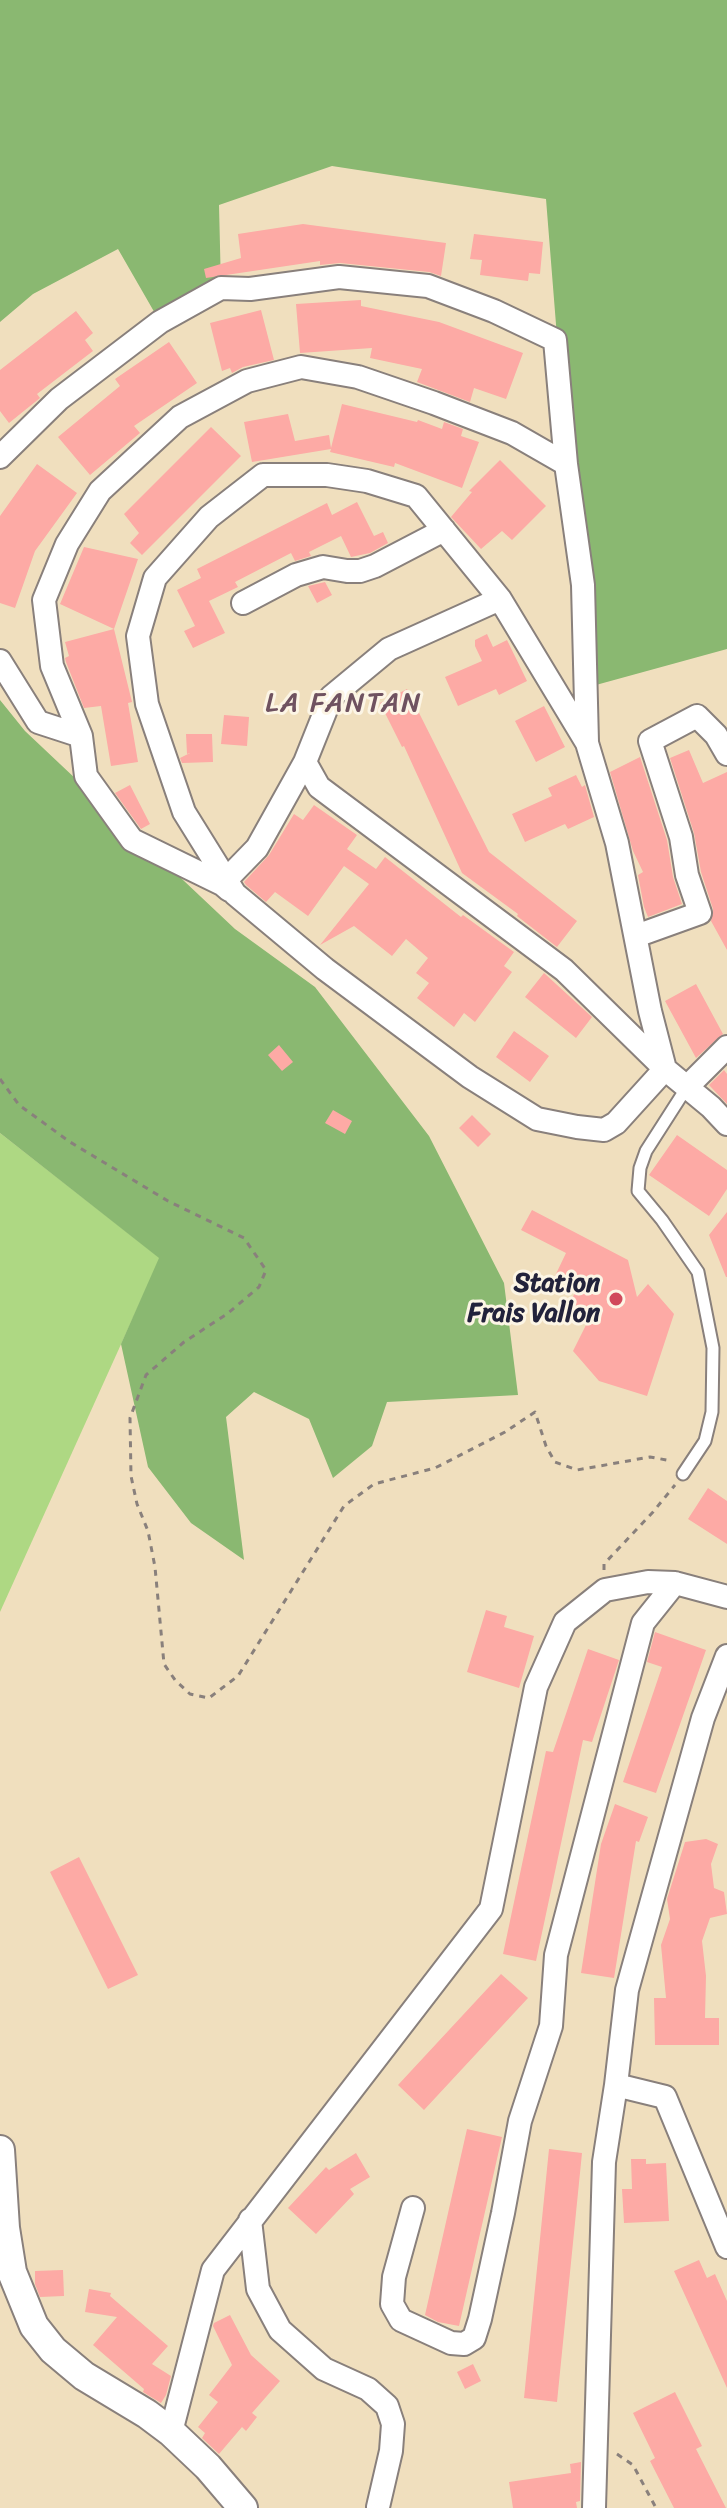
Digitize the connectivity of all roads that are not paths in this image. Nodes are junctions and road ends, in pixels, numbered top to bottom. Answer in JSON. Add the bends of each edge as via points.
{"nodes":[{"id":1,"x":0,"y":457,"type":"edge"},
{"id":2,"x":566,"y":464,"type":"junction"},
{"id":3,"x":444,"y":530,"type":"junction"},
{"id":4,"x":500,"y":599,"type":"junction"},
{"id":5,"x":243,"y":603,"type":"dead end"},
{"id":6,"x":0,"y":661,"type":"edge"},
{"id":7,"x":81,"y":736,"type":"junction"},
{"id":8,"x":587,"y":743,"type":"junction"},
{"id":9,"x":727,"y":754,"type":"edge"},
{"id":10,"x":305,"y":762,"type":"junction"},
{"id":11,"x":228,"y":886,"type":"junction"},
{"id":12,"x":636,"y":936,"type":"junction"},
{"id":13,"x":727,"y":1047,"type":"edge"},
{"id":14,"x":665,"y":1069,"type":"junction"},
{"id":15,"x":687,"y":1087,"type":"junction"},
{"id":16,"x":727,"y":1124,"type":"edge"},
{"id":17,"x":683,"y":1474,"type":"road end"},
{"id":18,"x":675,"y":1583,"type":"junction"},
{"id":19,"x":727,"y":1597,"type":"edge"},
{"id":20,"x":727,"y":1656,"type":"edge"},
{"id":21,"x":616,"y":2085,"type":"junction"},
{"id":22,"x":0,"y":2150,"type":"edge"},
{"id":23,"x":413,"y":2208,"type":"dead end"},
{"id":24,"x":250,"y":2220,"type":"junction"},
{"id":25,"x":727,"y":2247,"type":"edge"},
{"id":26,"x":171,"y":2432,"type":"junction"},
{"id":27,"x":378,"y":2507,"type":"edge"},
{"id":28,"x":243,"y":2508,"type":"edge"},
{"id":29,"x":594,"y":2508,"type":"edge"}],
"edges":[{"from":1,"to":2,"type":"street","via":[[59,399],[160,322],[221,288],[339,277],[428,286],[555,340]]},
{"from":2,"to":7,"type":"street","via":[[512,433],[434,403],[358,377],[301,367],[247,381],[180,417],[100,491],[67,544],[44,600],[52,666]]},
{"from":2,"to":8,"type":"street","via":[[583,585]]},
{"from":3,"to":4,"type":"street"},
{"from":3,"to":5,"type":"street","via":[[375,566],[360,571],[323,567]]},
{"from":3,"to":11,"type":"street","via":[[416,496],[367,481],[263,475],[209,517],[155,578],[138,636],[147,704],[184,812]]},
{"from":4,"to":8,"type":"street"},
{"from":4,"to":10,"type":"street","via":[[389,649],[331,697]]},
{"from":6,"to":7,"type":"street","via":[[38,722]]},
{"from":7,"to":11,"type":"street","via":[[86,776],[132,840]]},
{"from":8,"to":12,"type":"street","via":[[617,843]]},
{"from":9,"to":12,"type":"street","via":[[697,716],[650,741],[700,913]]},
{"from":10,"to":11,"type":"street","via":[[257,848]]},
{"from":10,"to":14,"type":"street","via":[[319,787],[564,970]]},
{"from":11,"to":14,"type":"street","via":[[325,969],[470,1077],[537,1119],[604,1130]]},
{"from":12,"to":14,"type":"street"},
{"from":13,"to":15,"type":"street"},
{"from":14,"to":15,"type":"street"},
{"from":15,"to":16,"type":"street"},
{"from":15,"to":17,"type":"lane","via":[[646,1151],[638,1191],[698,1272],[713,1348],[712,1412],[705,1441]]},
{"from":18,"to":19,"type":"street"},
{"from":18,"to":23,"type":"street","via":[[643,1623],[556,1955],[551,2026],[520,2121],[480,2319],[474,2338],[464,2344],[401,2320],[392,2304]]},
{"from":18,"to":24,"type":"street","via":[[605,1590],[565,1622],[536,1687],[491,1909]]},
{"from":20,"to":21,"type":"street","via":[[703,1718],[627,1990]]},
{"from":21,"to":25,"type":"street","via":[[665,2097]]},
{"from":21,"to":29,"type":"street","via":[[604,2162]]},
{"from":22,"to":26,"type":"street","via":[[12,2272],[34,2326],[84,2376]]},
{"from":24,"to":26,"type":"street","via":[[213,2270]]},
{"from":24,"to":27,"type":"street","via":[[258,2289],[280,2330],[324,2369],[368,2389],[387,2406],[393,2424],[391,2451]]},
{"from":26,"to":28,"type":"street"}]}
